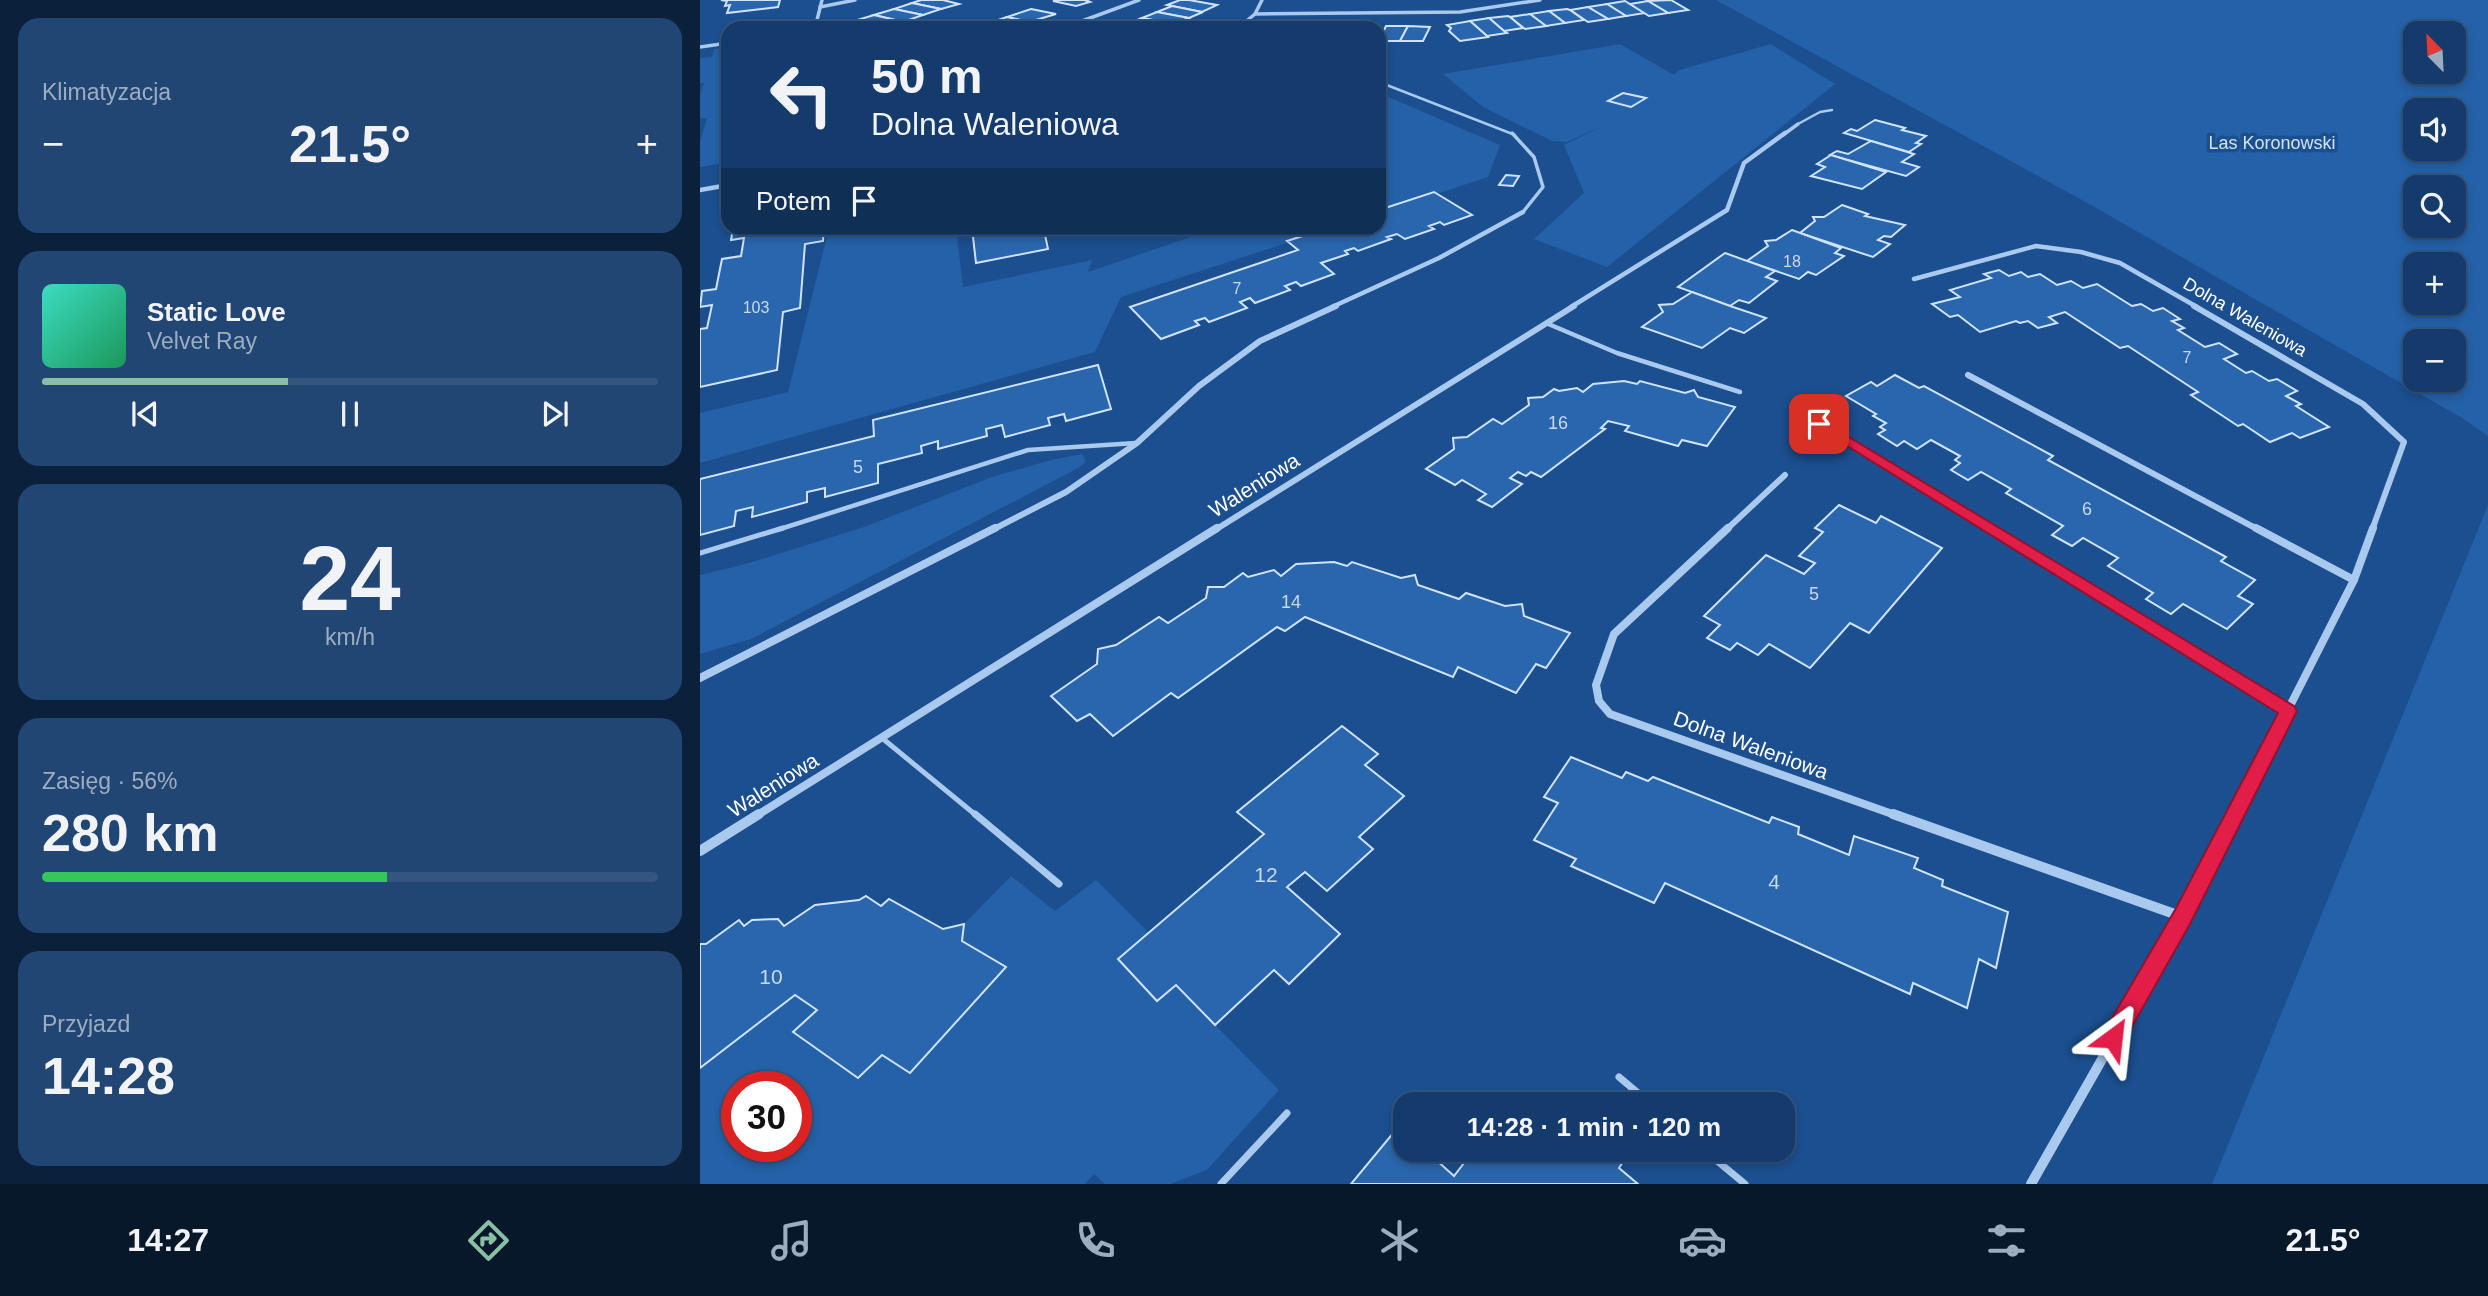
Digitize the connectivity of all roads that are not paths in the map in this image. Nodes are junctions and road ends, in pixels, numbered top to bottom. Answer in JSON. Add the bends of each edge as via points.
{"nodes":[{"id":1,"x":822,"y":0,"type":"edge"},
{"id":2,"x":855,"y":0,"type":"edge"},
{"id":3,"x":1139,"y":0,"type":"edge"},
{"id":4,"x":1262,"y":0,"type":"edge"},
{"id":5,"x":1540,"y":0,"type":"edge"},
{"id":6,"x":820,"y":7,"type":"junction"},
{"id":7,"x":1255,"y":15,"type":"junction"},
{"id":8,"x":817,"y":21,"type":"edge"},
{"id":9,"x":1082,"y":21,"type":"edge"},
{"id":10,"x":1247,"y":21,"type":"edge"},
{"id":11,"x":721,"y":44,"type":"edge"},
{"id":12,"x":700,"y":47,"type":"edge"},
{"id":13,"x":1386,"y":85,"type":"edge"},
{"id":14,"x":1832,"y":110,"type":"dead end"},
{"id":15,"x":1798,"y":124,"type":"joint"},
{"id":16,"x":721,"y":186,"type":"edge"},
{"id":17,"x":700,"y":190,"type":"edge"},
{"id":18,"x":1523,"y":212,"type":"joint"},
{"id":19,"x":1914,"y":279,"type":"dead end"},
{"id":20,"x":1546,"y":323,"type":"junction"},
{"id":21,"x":1968,"y":375,"type":"dead end"},
{"id":22,"x":1740,"y":392,"type":"dead end"},
{"id":23,"x":1819,"y":424,"type":"dead end"},
{"id":24,"x":1137,"y":443,"type":"junction"},
{"id":25,"x":1785,"y":475,"type":"dead end"},
{"id":26,"x":700,"y":554,"type":"edge"},
{"id":27,"x":2354,"y":580,"type":"junction"},
{"id":28,"x":700,"y":678,"type":"edge"},
{"id":29,"x":2288,"y":711,"type":"junction"},
{"id":30,"x":882,"y":738,"type":"junction"},
{"id":31,"x":700,"y":851,"type":"edge"},
{"id":32,"x":1059,"y":884,"type":"dead end"},
{"id":33,"x":2182,"y":917,"type":"junction"},
{"id":34,"x":1619,"y":1077,"type":"dead end"},
{"id":35,"x":1636,"y":1092,"type":"edge"},
{"id":36,"x":1287,"y":1113,"type":"dead end"},
{"id":37,"x":1718,"y":1162,"type":"edge"},
{"id":38,"x":1221,"y":1184,"type":"edge"},
{"id":39,"x":1745,"y":1184,"type":"edge"},
{"id":40,"x":2031,"y":1184,"type":"edge"}],
"edges":[{"from":1,"to":6,"type":"street"},
{"from":2,"to":6,"type":"street"},
{"from":3,"to":9,"type":"street"},
{"from":4,"to":7,"type":"street"},
{"from":5,"to":7,"type":"street","via":[[1460,12]]},
{"from":6,"to":8,"type":"street"},
{"from":7,"to":10,"type":"street"},
{"from":11,"to":12,"type":"street"},
{"from":13,"to":18,"type":"lane","via":[[1514,134],[1532,150],[1543,187]]},
{"from":14,"to":15,"type":"lane"},
{"from":15,"to":20,"type":"street","name":"Waleniowa","via":[[1744,163],[1727,210]]},
{"from":16,"to":17,"type":"street"},
{"from":18,"to":24,"type":"street","via":[[1439,258],[1260,341],[1199,386]]},
{"from":19,"to":27,"type":"street","name":"Dolna Waleniowa","via":[[2036,246],[2081,252],[2120,263],[2363,404],[2404,442]]},
{"from":20,"to":22,"type":"lane","via":[[1617,354]]},
{"from":20,"to":30,"type":"street","name":"Waleniowa"},
{"from":21,"to":27,"type":"street"},
{"from":23,"to":29,"type":"street"},
{"from":24,"to":26,"type":"lane","via":[[1028,450]]},
{"from":24,"to":28,"type":"street","via":[[1066,492]]},
{"from":25,"to":33,"type":"street","name":"Dolna Waleniowa","via":[[1614,634],[1596,685],[1599,701],[1610,714]]},
{"from":27,"to":29,"type":"street","name":"Dolna Waleniowa"},
{"from":29,"to":33,"type":"street","name":"Dolna Waleniowa"},
{"from":30,"to":31,"type":"street","name":"Waleniowa"},
{"from":30,"to":32,"type":"lane"},
{"from":33,"to":40,"type":"street","name":"Dolna Waleniowa"},
{"from":34,"to":35,"type":"lane"},
{"from":36,"to":38,"type":"lane"},
{"from":37,"to":39,"type":"lane"}]}
